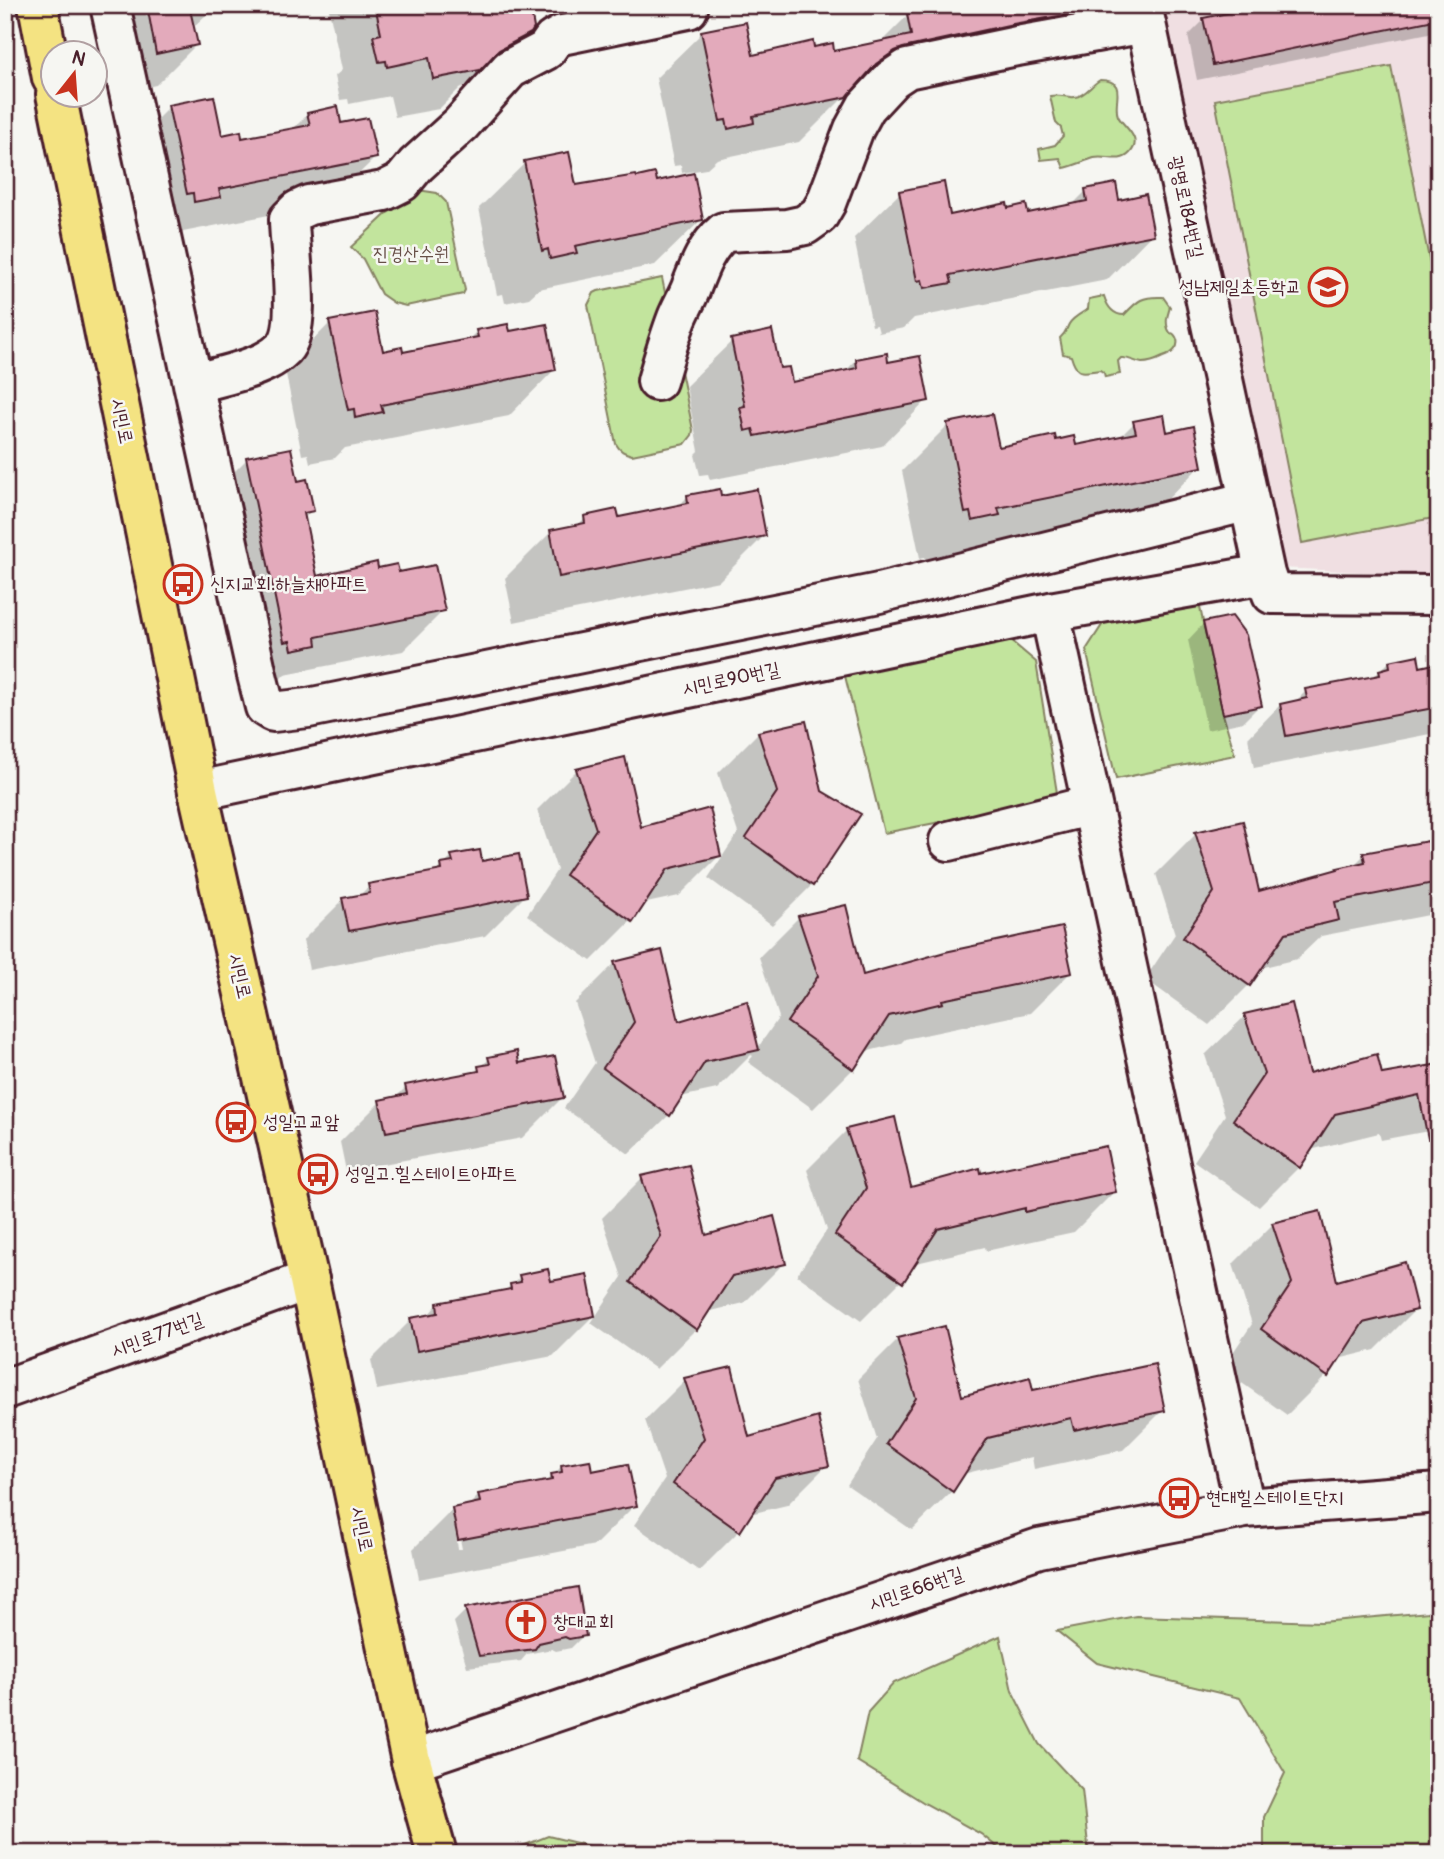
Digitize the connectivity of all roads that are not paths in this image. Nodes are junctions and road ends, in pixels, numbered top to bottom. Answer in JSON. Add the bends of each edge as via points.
{"nodes":[{"id":1,"x":38,"y":5,"type":"edge"},
{"id":2,"x":110,"y":5,"type":"edge"},
{"id":3,"x":688,"y":9,"type":"dead end"},
{"id":4,"x":1144,"y":14,"type":"edge"},
{"id":5,"x":44,"y":38,"type":"edge"},
{"id":6,"x":59,"y":108,"type":"edge"},
{"id":7,"x":657,"y":381,"type":"dead end"},
{"id":8,"x":193,"y":384,"type":"junction"},
{"id":9,"x":1249,"y":501,"type":"junction"},
{"id":10,"x":1265,"y":574,"type":"junction"},
{"id":11,"x":1439,"y":595,"type":"edge"},
{"id":12,"x":1050,"y":612,"type":"junction"},
{"id":13,"x":198,"y":791,"type":"junction"},
{"id":14,"x":1092,"y":805,"type":"junction"},
{"id":15,"x":949,"y":841,"type":"dead end"},
{"id":16,"x":309,"y":1280,"type":"junction"},
{"id":17,"x":5,"y":1390,"type":"edge"},
{"id":18,"x":1439,"y":1493,"type":"edge"},
{"id":19,"x":1245,"y":1508,"type":"junction"},
{"id":20,"x":411,"y":1761,"type":"junction"},
{"id":21,"x":437,"y":1854,"type":"edge"}],
"edges":[{"from":1,"to":5,"type":"main road"},
{"from":2,"to":8,"type":"street"},
{"from":3,"to":8,"type":"street","via":[[562,35],[546,50],[510,69],[402,182],[384,191],[298,210],[289,219],[295,312],[285,347],[268,360]]},
{"from":4,"to":7,"type":"street","via":[[907,69],[892,79],[866,107],[854,129],[819,215],[805,225],[724,232],[716,238],[677,317]]},
{"from":4,"to":9,"type":"street","name":"광명로184번길"},
{"from":6,"to":13,"type":"main road","name":"시민로"},
{"from":8,"to":9,"type":"street","via":[[262,696],[272,712],[879,593]]},
{"from":9,"to":10,"type":"street","name":"광명로184번길"},
{"from":10,"to":11,"type":"street","via":[[1272,594]]},
{"from":10,"to":12,"type":"street","name":"시민로90번길"},
{"from":12,"to":13,"type":"street","name":"시민로90번길"},
{"from":12,"to":14,"type":"street"},
{"from":13,"to":16,"type":"main road","name":"시민로"},
{"from":14,"to":15,"type":"street"},
{"from":14,"to":19,"type":"street"},
{"from":16,"to":17,"type":"street","name":"시민로77번길"},
{"from":16,"to":20,"type":"main road","name":"시민로"},
{"from":18,"to":19,"type":"street","name":"시민로66번길"},
{"from":19,"to":20,"type":"street","name":"시민로66번길","via":[[1039,1548]]},
{"from":20,"to":21,"type":"main road","name":"시민로"}]}
